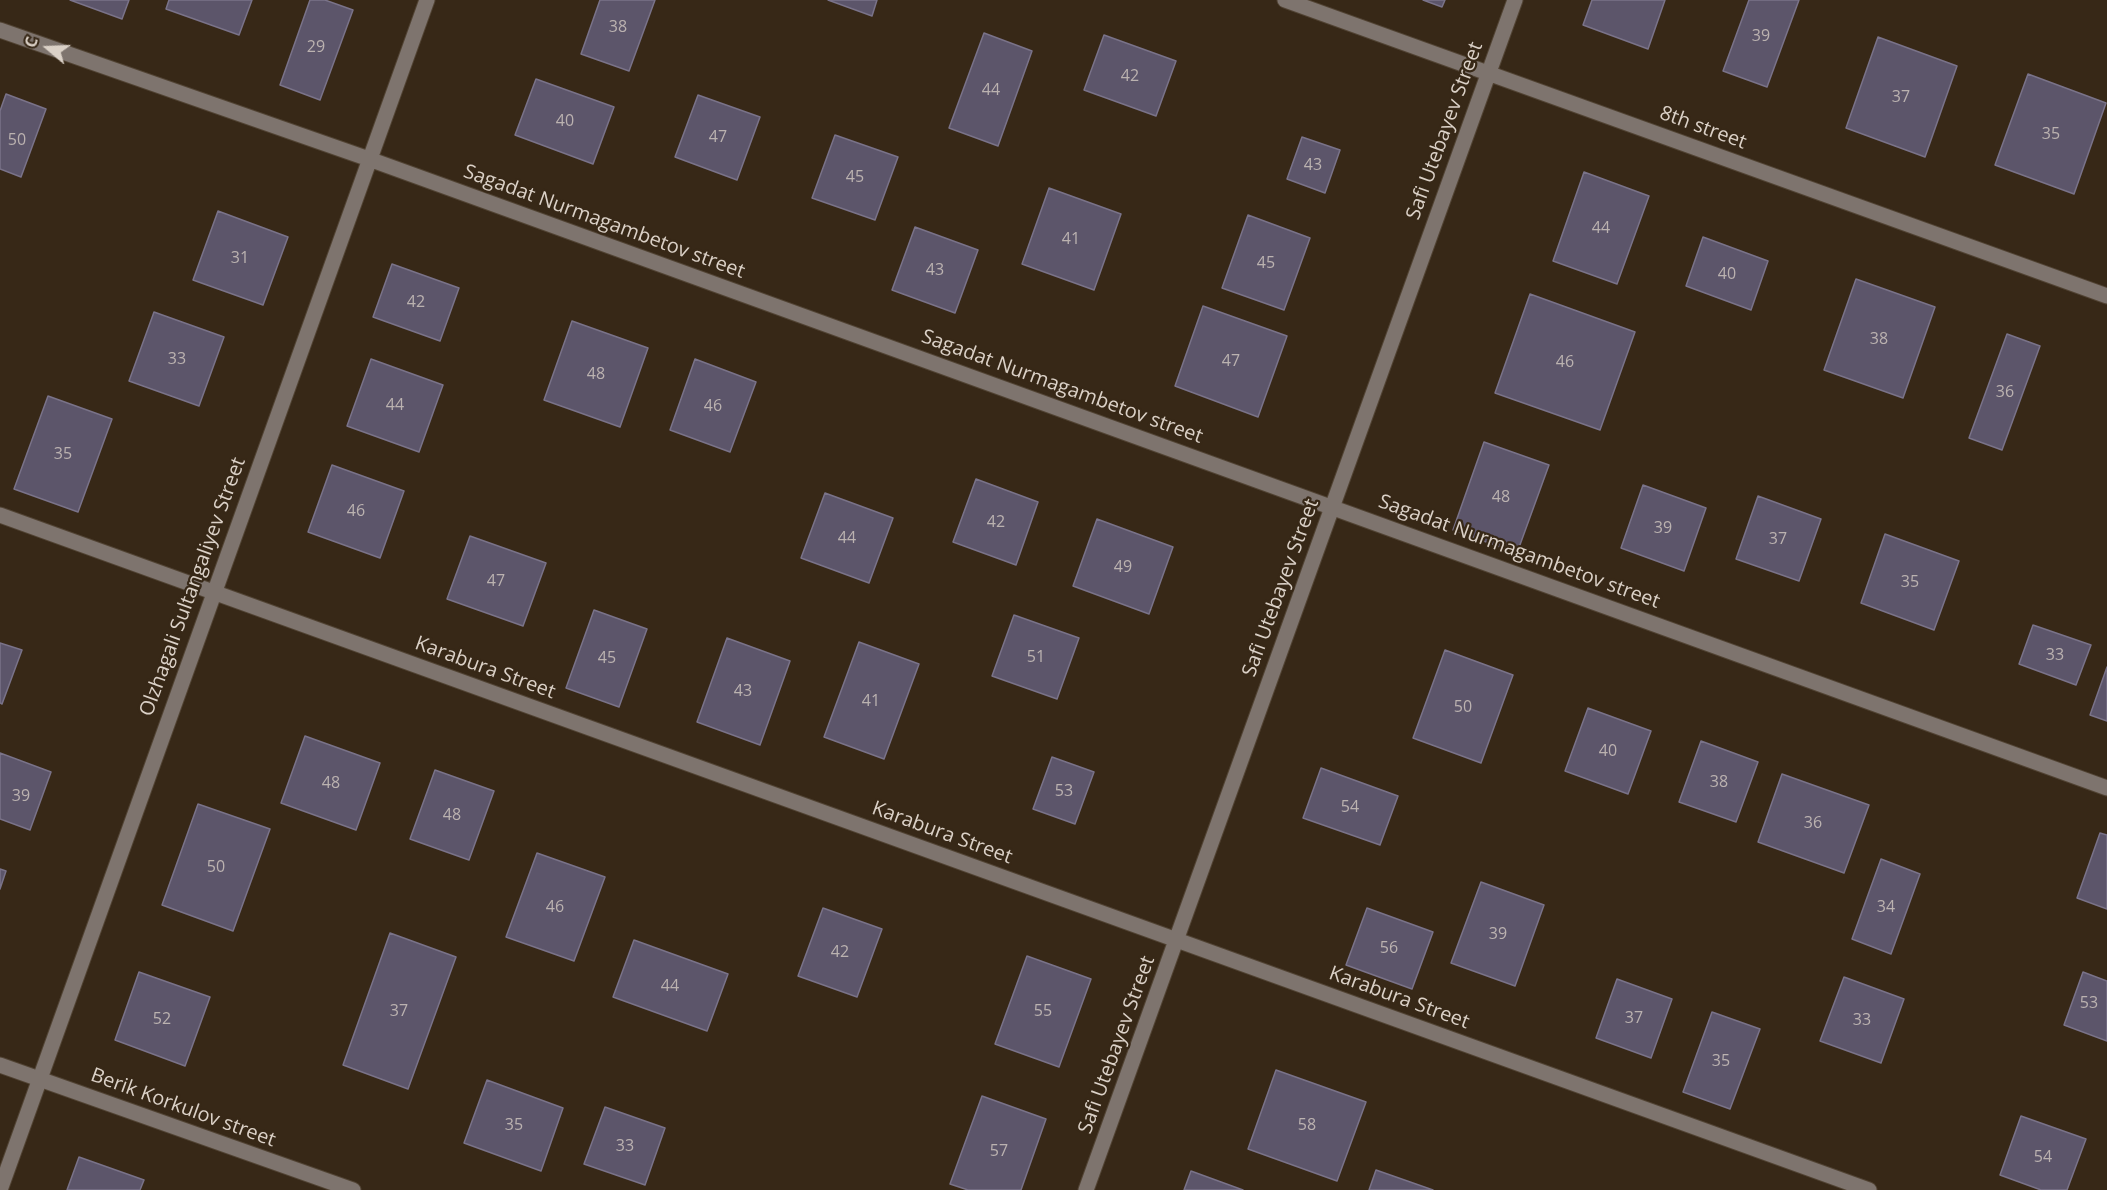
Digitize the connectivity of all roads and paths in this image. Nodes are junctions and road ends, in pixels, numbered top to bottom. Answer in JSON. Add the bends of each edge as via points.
{"nodes":[{"id":1,"x":427,"y":0,"type":"edge"},
{"id":2,"x":1285,"y":0,"type":"edge"},
{"id":3,"x":1515,"y":0,"type":"edge"},
{"id":4,"x":0,"y":30,"type":"edge"},
{"id":5,"x":1488,"y":73,"type":"junction"},
{"id":6,"x":369,"y":159,"type":"junction"},
{"id":7,"x":2107,"y":296,"type":"edge"},
{"id":8,"x":1332,"y":507,"type":"junction"},
{"id":9,"x":0,"y":515,"type":"edge"},
{"id":10,"x":213,"y":592,"type":"junction"},
{"id":11,"x":2107,"y":788,"type":"edge"},
{"id":12,"x":1178,"y":940,"type":"junction"},
{"id":13,"x":0,"y":1065,"type":"edge"},
{"id":14,"x":39,"y":1078,"type":"junction"},
{"id":15,"x":0,"y":1190,"type":"edge"},
{"id":16,"x":353,"y":1190,"type":"edge"},
{"id":17,"x":1086,"y":1190,"type":"edge"},
{"id":18,"x":1869,"y":1190,"type":"edge"}],
"edges":[{"from":1,"to":6,"type":"street","name":"Olzhagali Sultangaliyev Street"},
{"from":2,"to":5,"type":"street","name":"8th street"},
{"from":3,"to":5,"type":"street","name":"Safi Utebayev Street"},
{"from":4,"to":6,"type":"street","name":"Sagadat Nurmagambetov street"},
{"from":5,"to":7,"type":"street","name":"8th street"},
{"from":5,"to":8,"type":"street","name":"Safi Utebayev Street"},
{"from":6,"to":8,"type":"street","name":"Sagadat Nurmagambetov street"},
{"from":6,"to":10,"type":"street","name":"Olzhagali Sultangaliyev Street"},
{"from":8,"to":11,"type":"street","name":"Sagadat Nurmagambetov street"},
{"from":8,"to":12,"type":"street","name":"Safi Utebayev Street"},
{"from":9,"to":10,"type":"street","name":"Karabura Street"},
{"from":10,"to":12,"type":"street","name":"Karabura Street"},
{"from":10,"to":14,"type":"street","name":"Olzhagali Sultangaliyev Street"},
{"from":12,"to":17,"type":"street","name":"Safi Utebayev Street"},
{"from":12,"to":18,"type":"street","name":"Karabura Street"},
{"from":13,"to":14,"type":"street","name":"Berik Korkulov street"},
{"from":14,"to":15,"type":"street","name":"Olzhagali Sultangaliyev Street"},
{"from":14,"to":16,"type":"street","name":"Berik Korkulov street"}]}
